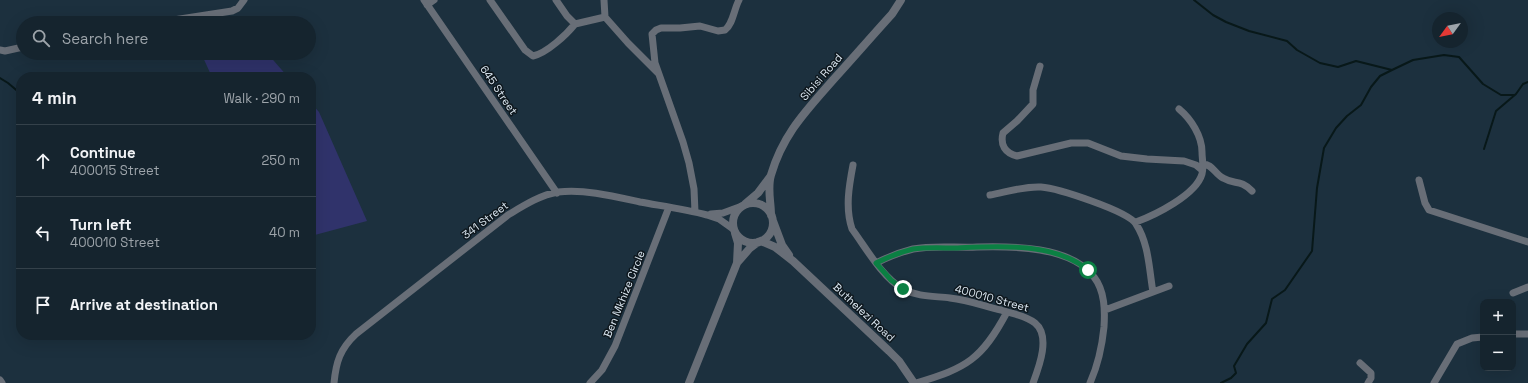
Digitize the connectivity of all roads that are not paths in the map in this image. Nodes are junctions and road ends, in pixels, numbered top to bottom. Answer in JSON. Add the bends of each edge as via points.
{"nodes":[{"id":1,"x":244,"y":0,"type":"edge"},
{"id":2,"x":434,"y":0,"type":"edge"},
{"id":3,"x":490,"y":0,"type":"edge"},
{"id":4,"x":556,"y":0,"type":"edge"},
{"id":5,"x":604,"y":0,"type":"edge"},
{"id":6,"x":740,"y":0,"type":"edge"},
{"id":7,"x":900,"y":0,"type":"edge"},
{"id":8,"x":425,"y":2,"type":"edge"},
{"id":9,"x":200,"y":16,"type":"edge"},
{"id":10,"x":605,"y":17,"type":"junction"},
{"id":11,"x":575,"y":24,"type":"junction"},
{"id":12,"x":16,"y":48,"type":"edge"},
{"id":13,"x":2,"y":50,"type":"edge"},
{"id":14,"x":1040,"y":66,"type":"dead end"},
{"id":15,"x":659,"y":74,"type":"junction"},
{"id":16,"x":1179,"y":109,"type":"dead end"},
{"id":17,"x":853,"y":165,"type":"dead end"},
{"id":18,"x":1203,"y":167,"type":"junction"},
{"id":19,"x":770,"y":176,"type":"junction"},
{"id":20,"x":1419,"y":180,"type":"dead end"},
{"id":21,"x":1252,"y":191,"type":"dead end"},
{"id":22,"x":557,"y":192,"type":"junction"},
{"id":23,"x":990,"y":195,"type":"dead end"},
{"id":24,"x":743,"y":205,"type":"junction"},
{"id":25,"x":670,"y":207,"type":"junction"},
{"id":26,"x":695,"y":212,"type":"junction"},
{"id":27,"x":707,"y":215,"type":"junction"},
{"id":28,"x":772,"y":217,"type":"junction"},
{"id":29,"x":1136,"y":222,"type":"junction"},
{"id":30,"x":734,"y":231,"type":"junction"},
{"id":31,"x":760,"y":241,"type":"junction"},
{"id":32,"x":1528,"y":242,"type":"edge"},
{"id":33,"x":793,"y":261,"type":"junction"},
{"id":34,"x":737,"y":263,"type":"junction"},
{"id":35,"x":876,"y":263,"type":"junction"},
{"id":36,"x":1169,"y":286,"type":"dead end"},
{"id":37,"x":1528,"y":287,"type":"edge"},
{"id":38,"x":1152,"y":292,"type":"junction"},
{"id":39,"x":1513,"y":293,"type":"dead end"},
{"id":40,"x":1105,"y":310,"type":"junction"},
{"id":41,"x":1007,"y":312,"type":"junction"},
{"id":42,"x":1516,"y":334,"type":"edge"},
{"id":43,"x":1528,"y":334,"type":"edge"},
{"id":44,"x":1480,"y":337,"type":"edge"},
{"id":45,"x":1360,"y":363,"type":"dead end"},
{"id":46,"x":0,"y":380,"type":"edge"},
{"id":47,"x":2,"y":383,"type":"edge"},
{"id":48,"x":334,"y":383,"type":"edge"},
{"id":49,"x":590,"y":383,"type":"edge"},
{"id":50,"x":689,"y":383,"type":"edge"},
{"id":51,"x":915,"y":383,"type":"edge"},
{"id":52,"x":1033,"y":383,"type":"edge"},
{"id":53,"x":1090,"y":383,"type":"edge"},
{"id":54,"x":1368,"y":383,"type":"edge"},
{"id":55,"x":1434,"y":383,"type":"edge"}],
"edges":[{"from":1,"to":9,"type":"street","via":[[232,11]]},
{"from":2,"to":8,"type":"street"},
{"from":3,"to":11,"type":"street","via":[[525,50],[534,56],[560,39]]},
{"from":4,"to":11,"type":"street"},
{"from":5,"to":10,"type":"street"},
{"from":6,"to":15,"type":"street","via":[[725,30],[700,26],[656,30],[652,34],[653,51]]},
{"from":7,"to":19,"type":"street","name":"Sibisi Road","via":[[892,14],[795,124],[781,148]]},
{"from":8,"to":22,"type":"street","name":"645 Street"},
{"from":10,"to":11,"type":"street"},
{"from":10,"to":15,"type":"street"},
{"from":12,"to":13,"type":"street"},
{"from":14,"to":18,"type":"street","via":[[1033,90],[1033,104],[1003,133],[1003,146],[1010,155],[1017,156],[1071,143],[1088,143],[1121,156],[1184,161]]},
{"from":15,"to":26,"type":"street","via":[[687,156],[694,189]]},
{"from":16,"to":18,"type":"street","via":[[1189,119],[1201,140]]},
{"from":17,"to":35,"type":"street","name":"400010 Street","via":[[849,190],[849,220],[852,229]]},
{"from":18,"to":21,"type":"street","via":[[1210,166],[1221,177],[1239,182]]},
{"from":18,"to":29,"type":"street","via":[[1199,180],[1183,196],[1163,210]]},
{"from":19,"to":24,"type":"street","name":"Sibisi Road","via":[[758,193]]},
{"from":19,"to":28,"type":"street","name":"Sibisi Road"},
{"from":20,"to":32,"type":"street","via":[[1429,210]]},
{"from":22,"to":25,"type":"street","name":"341 Street","via":[[586,192]]},
{"from":22,"to":48,"type":"street","name":"341 Street","via":[[533,200],[508,215],[356,334],[344,346],[339,357],[335,367]]},
{"from":23,"to":29,"type":"street","via":[[1033,187],[1047,188],[1120,212]]},
{"from":24,"to":27,"type":"street","name":"341 Street","via":[[723,213]]},
{"from":24,"to":28,"type":"street","name":"Buthelezi Road","via":[[757,203],[768,210]]},
{"from":24,"to":30,"type":"street","via":[[734,216]]},
{"from":25,"to":26,"type":"street","name":"341 Street"},
{"from":25,"to":49,"type":"street","name":"Ben Mkhize Circle","via":[[615,346],[602,370]]},
{"from":26,"to":27,"type":"street","name":"341 Street"},
{"from":27,"to":30,"type":"street","name":"341 Street","via":[[719,219]]},
{"from":28,"to":31,"type":"street","via":[[770,232]]},
{"from":28,"to":33,"type":"street","name":"Buthelezi Road","via":[[782,245]]},
{"from":29,"to":38,"type":"street","via":[[1144,240]]},
{"from":30,"to":31,"type":"street","name":"Buthelezi Road","via":[[745,241]]},
{"from":30,"to":34,"type":"street","via":[[738,243]]},
{"from":31,"to":33,"type":"street","name":"Buthelezi Road"},
{"from":31,"to":34,"type":"street","via":[[745,252]]},
{"from":33,"to":51,"type":"street","name":"Buthelezi Road","via":[[890,351]]},
{"from":34,"to":50,"type":"street"},
{"from":35,"to":40,"type":"street","via":[[913,249],[927,248],[999,246],[1047,252],[1073,260],[1088,270],[1099,285]]},
{"from":35,"to":41,"type":"street","name":"400010 Street","via":[[896,284],[913,293],[968,301]]},
{"from":36,"to":38,"type":"street"},
{"from":37,"to":39,"type":"street"},
{"from":38,"to":40,"type":"street"},
{"from":40,"to":53,"type":"street","via":[[1101,348]]},
{"from":41,"to":51,"type":"street","via":[[989,342],[972,359],[947,374]]},
{"from":41,"to":52,"type":"street","name":"400010 Street","via":[[1031,320],[1040,328],[1043,352]]},
{"from":42,"to":43,"type":"street"},
{"from":44,"to":55,"type":"street","via":[[1458,344]]},
{"from":45,"to":54,"type":"street","via":[[1371,373]]},
{"from":46,"to":47,"type":"street"}]}
